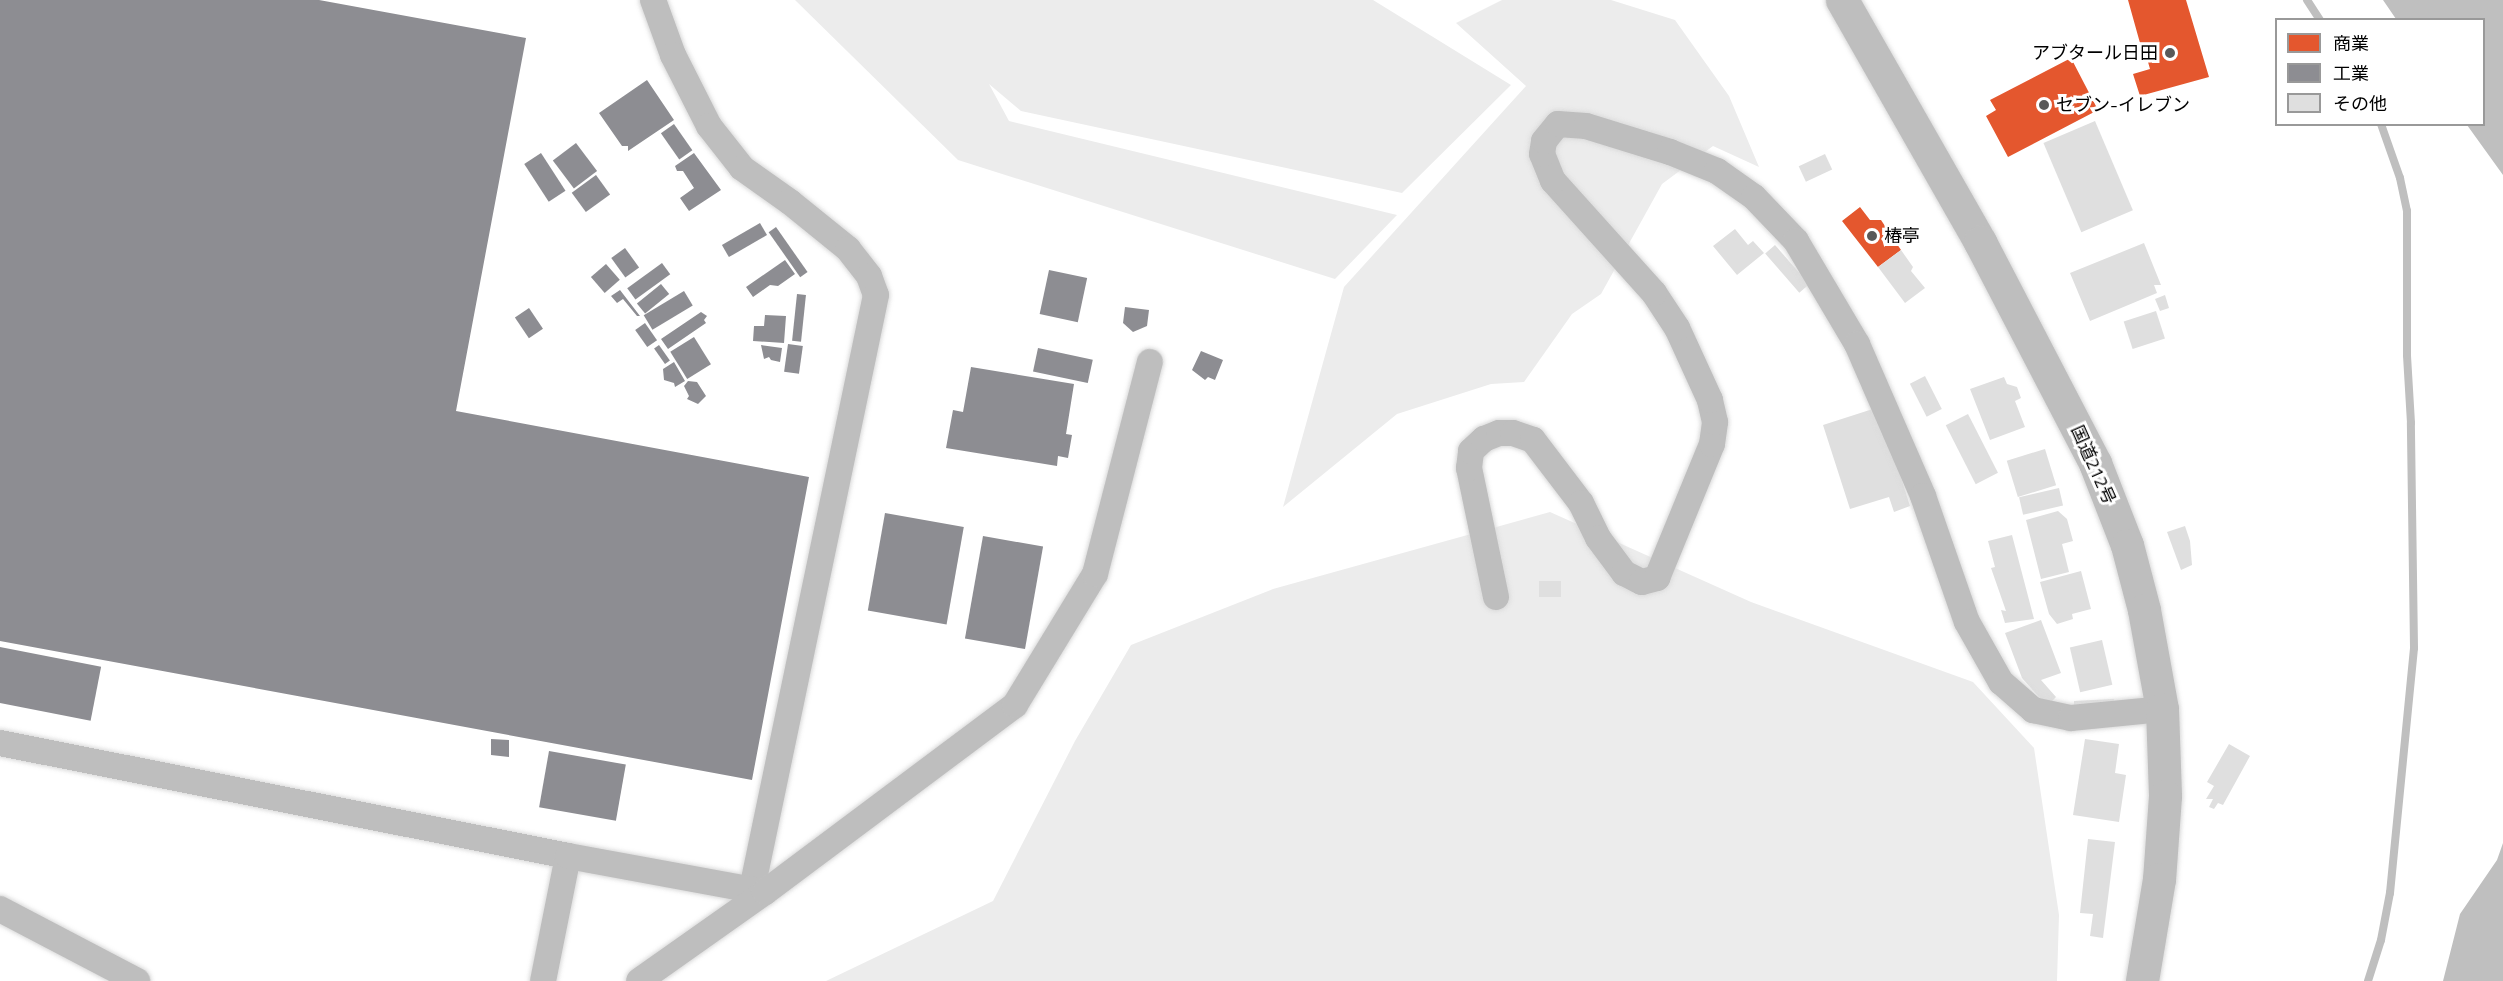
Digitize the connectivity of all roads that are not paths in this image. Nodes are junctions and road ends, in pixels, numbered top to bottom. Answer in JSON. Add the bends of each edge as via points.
{"nodes":[{"id":1,"x":653,"y":0,"type":"edge"},
{"id":2,"x":1842,"y":0,"type":"edge"},
{"id":3,"x":1150,"y":362,"type":"dead end"},
{"id":4,"x":1496,"y":597,"type":"dead end"},
{"id":5,"x":2162,"y":709,"type":"junction"},
{"id":6,"x":0,"y":743,"type":"edge"},
{"id":7,"x":568,"y":856,"type":"junction"},
{"id":8,"x":758,"y":890,"type":"junction"},
{"id":9,"x":0,"y":909,"type":"edge"},
{"id":10,"x":137,"y":981,"type":"edge"},
{"id":11,"x":543,"y":981,"type":"edge"},
{"id":12,"x":639,"y":981,"type":"edge"},
{"id":13,"x":2142,"y":981,"type":"edge"}],
"edges":[{"from":1,"to":8,"type":"street","via":[[673,55],[709,126],[741,168],[848,249],[869,276],[876,295]]},
{"from":2,"to":5,"type":"highway","name":"国道212号","via":[[1980,242],[2095,463],[2130,556],[2145,610]]},
{"from":3,"to":8,"type":"street","via":[[1095,574],[1015,705]]},
{"from":4,"to":5,"type":"street","via":[[1470,468],[1471,451],[1484,439],[1499,433],[1533,440],[1581,503],[1598,538],[1617,564],[1624,573],[1642,582],[1657,578],[1712,444],[1715,422],[1710,400],[1677,328],[1654,293],[1554,181],[1542,154],[1544,141],[1558,124],[1586,126],[1717,171],[1754,197],[1796,241],[1857,344],[1923,496],[1967,622],[2001,682],[2033,710],[2071,718]]},
{"from":5,"to":13,"type":"highway","name":"国道212号","via":[[2165,796],[2159,879]]},
{"from":6,"to":7,"type":"street"},
{"from":7,"to":8,"type":"street"},
{"from":7,"to":11,"type":"street"},
{"from":8,"to":12,"type":"street"},
{"from":9,"to":10,"type":"street"}]}
